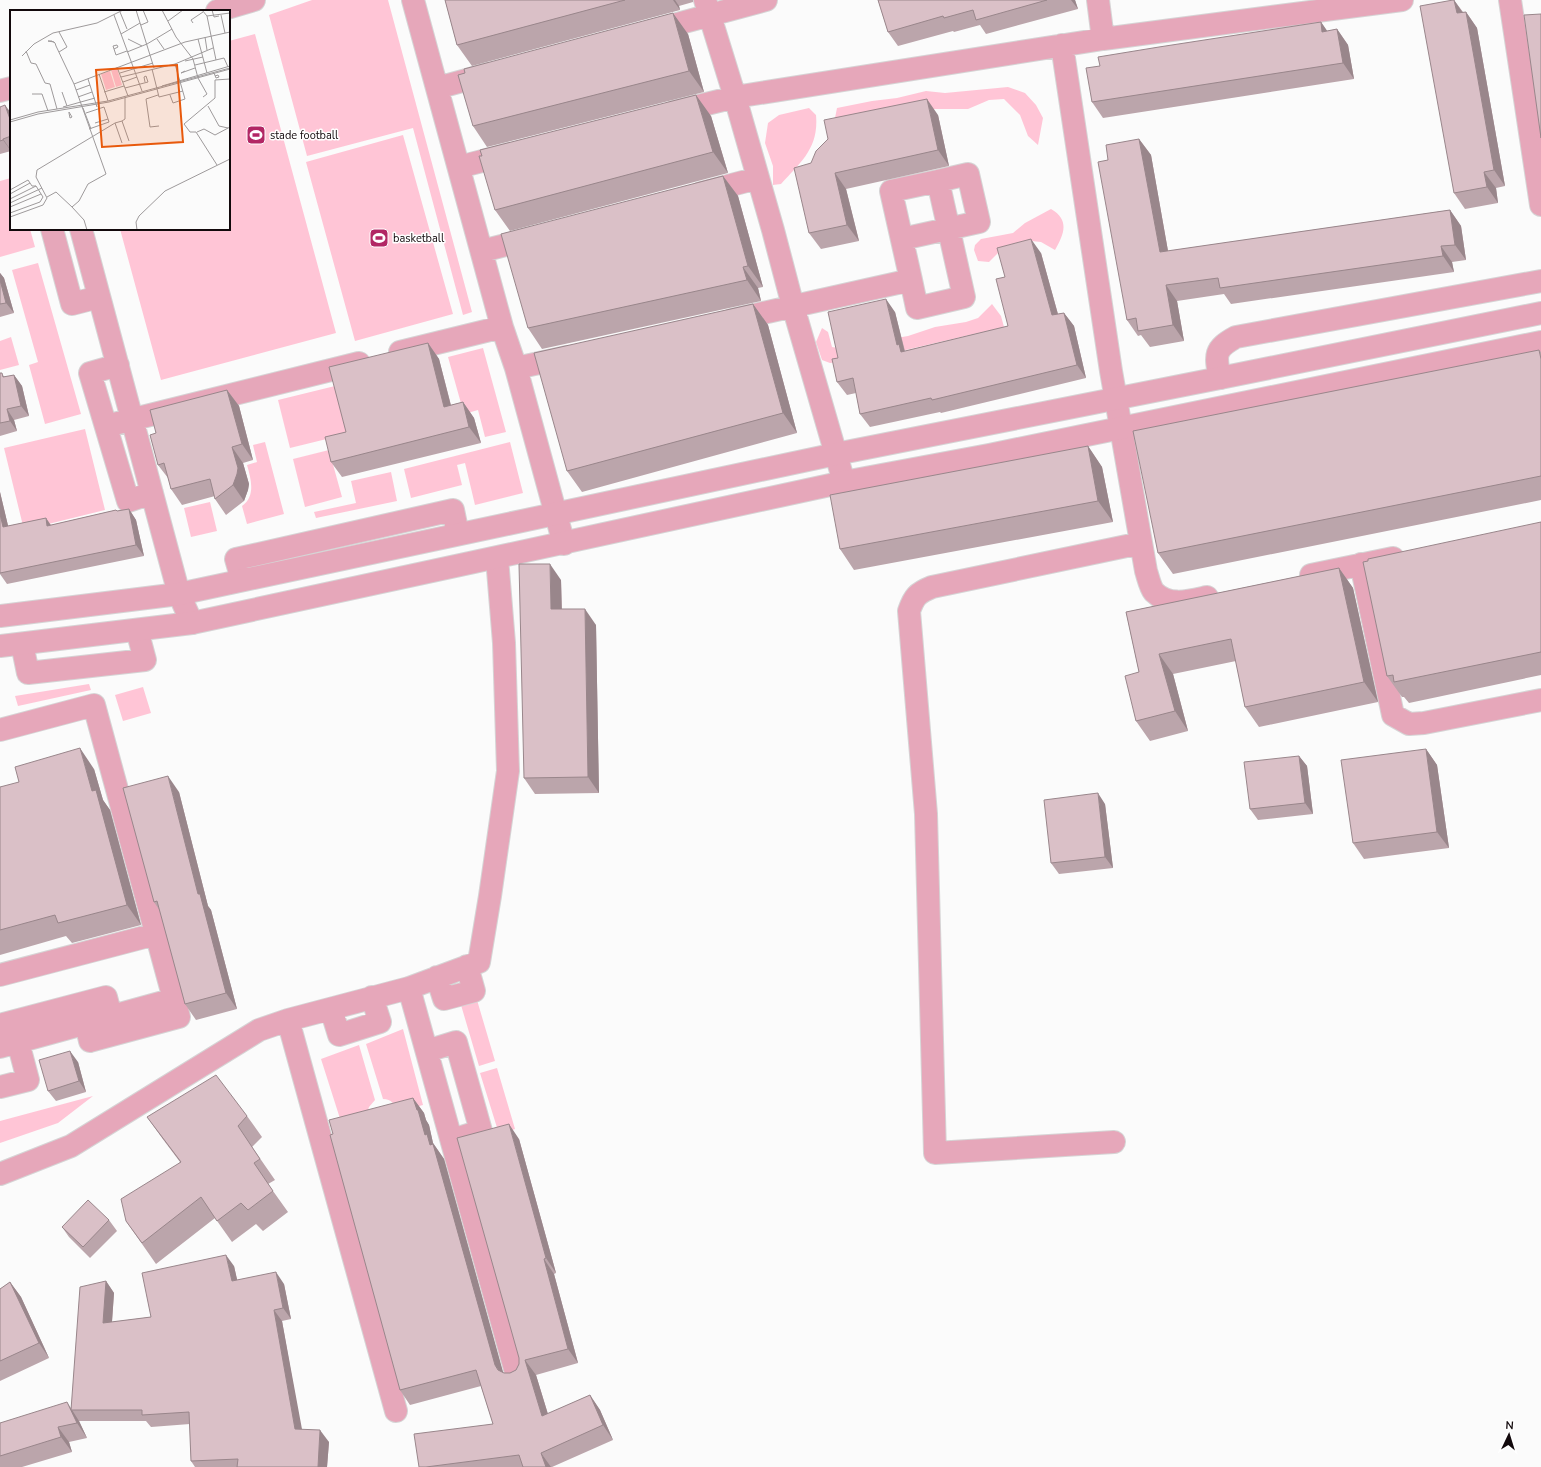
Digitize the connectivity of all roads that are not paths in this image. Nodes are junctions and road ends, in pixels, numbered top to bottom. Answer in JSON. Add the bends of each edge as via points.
{"nodes":[{"id":1,"x":254,"y":0,"type":"edge"},
{"id":2,"x":413,"y":0,"type":"edge"},
{"id":3,"x":766,"y":0,"type":"edge"},
{"id":4,"x":1098,"y":0,"type":"edge"},
{"id":5,"x":1402,"y":0,"type":"edge"},
{"id":6,"x":1510,"y":0,"type":"edge"},
{"id":7,"x":707,"y":8,"type":"edge"},
{"id":8,"x":219,"y":10,"type":"edge"},
{"id":9,"x":634,"y":35,"type":"edge"},
{"id":10,"x":1103,"y":39,"type":"junction"},
{"id":11,"x":1062,"y":45,"type":"junction"},
{"id":12,"x":505,"y":70,"type":"edge"},
{"id":13,"x":10,"y":88,"type":"edge"},
{"id":14,"x":437,"y":88,"type":"junction"},
{"id":15,"x":0,"y":91,"type":"edge"},
{"id":16,"x":735,"y":97,"type":"junction"},
{"id":17,"x":658,"y":116,"type":"edge"},
{"id":18,"x":528,"y":149,"type":"edge"},
{"id":19,"x":459,"y":167,"type":"junction"},
{"id":20,"x":758,"y":178,"type":"junction"},
{"id":21,"x":938,"y":181,"type":"junction"},
{"id":22,"x":681,"y":199,"type":"edge"},
{"id":23,"x":1541,"y":206,"type":"edge"},
{"id":24,"x":948,"y":228,"type":"junction"},
{"id":25,"x":52,"y":230,"type":"edge"},
{"id":26,"x":81,"y":230,"type":"edge"},
{"id":27,"x":551,"y":233,"type":"edge"},
{"id":28,"x":902,"y":239,"type":"junction"},
{"id":29,"x":482,"y":251,"type":"junction"},
{"id":30,"x":911,"y":280,"type":"junction"},
{"id":31,"x":1541,"y":281,"type":"edge"},
{"id":32,"x":99,"y":297,"type":"junction"},
{"id":33,"x":793,"y":306,"type":"junction"},
{"id":34,"x":1541,"y":313,"type":"edge"},
{"id":35,"x":716,"y":324,"type":"edge"},
{"id":36,"x":502,"y":327,"type":"junction"},
{"id":37,"x":1541,"y":342,"type":"edge"},
{"id":38,"x":585,"y":353,"type":"edge"},
{"id":39,"x":118,"y":365,"type":"junction"},
{"id":40,"x":516,"y":368,"type":"junction"},
{"id":41,"x":1220,"y":378,"type":"junction"},
{"id":42,"x":1116,"y":399,"type":"junction"},
{"id":43,"x":132,"y":419,"type":"junction"},
{"id":44,"x":106,"y":426,"type":"junction"},
{"id":45,"x":1121,"y":427,"type":"junction"},
{"id":46,"x":836,"y":454,"type":"junction"},
{"id":47,"x":844,"y":482,"type":"junction"},
{"id":48,"x":152,"y":494,"type":"junction"},
{"id":49,"x":555,"y":514,"type":"junction"},
{"id":50,"x":1141,"y":543,"type":"junction"},
{"id":51,"x":564,"y":544,"type":"junction"},
{"id":52,"x":1414,"y":553,"type":"edge"},
{"id":53,"x":497,"y":558,"type":"junction"},
{"id":54,"x":1361,"y":564,"type":"junction"},
{"id":55,"x":1294,"y":579,"type":"edge"},
{"id":56,"x":1226,"y":593,"type":"edge"},
{"id":57,"x":179,"y":594,"type":"junction"},
{"id":58,"x":0,"y":616,"type":"edge"},
{"id":59,"x":192,"y":623,"type":"junction"},
{"id":60,"x":137,"y":630,"type":"junction"},
{"id":61,"x":22,"y":644,"type":"junction"},
{"id":62,"x":0,"y":646,"type":"edge"},
{"id":63,"x":1541,"y":700,"type":"edge"},
{"id":64,"x":0,"y":730,"type":"edge"},
{"id":65,"x":156,"y":934,"type":"junction"},
{"id":66,"x":0,"y":975,"type":"edge"},
{"id":67,"x":409,"y":988,"type":"junction"},
{"id":68,"x":174,"y":999,"type":"junction"},
{"id":69,"x":111,"y":1016,"type":"junction"},
{"id":70,"x":288,"y":1020,"type":"junction"},
{"id":71,"x":86,"y":1024,"type":"junction"},
{"id":72,"x":0,"y":1025,"type":"edge"},
{"id":73,"x":9,"y":1044,"type":"edge"},
{"id":74,"x":427,"y":1051,"type":"junction"},
{"id":75,"x":0,"y":1088,"type":"edge"},
{"id":76,"x":452,"y":1140,"type":"junction"},
{"id":77,"x":1114,"y":1142,"type":"dead end"},
{"id":78,"x":0,"y":1174,"type":"edge"},
{"id":79,"x":517,"y":1376,"type":"edge"},
{"id":80,"x":396,"y":1412,"type":"dead end"}],
"edges":[{"from":1,"to":8,"type":"street"},
{"from":2,"to":14,"type":"street"},
{"from":3,"to":7,"type":"street"},
{"from":4,"to":10,"type":"street"},
{"from":5,"to":10,"type":"street"},
{"from":6,"to":23,"type":"street"},
{"from":7,"to":9,"type":"street"},
{"from":7,"to":16,"type":"street"},
{"from":10,"to":11,"type":"street"},
{"from":11,"to":16,"type":"street"},
{"from":11,"to":42,"type":"street"},
{"from":12,"to":14,"type":"street"},
{"from":13,"to":15,"type":"street"},
{"from":14,"to":19,"type":"street"},
{"from":16,"to":17,"type":"street"},
{"from":16,"to":20,"type":"street"},
{"from":18,"to":19,"type":"street"},
{"from":19,"to":29,"type":"street"},
{"from":20,"to":22,"type":"street"},
{"from":20,"to":33,"type":"street"},
{"from":21,"to":24,"type":"street"},
{"from":21,"to":24,"type":"street","via":[[968,174],[979,222]]},
{"from":21,"to":28,"type":"street","via":[[891,191]]},
{"from":24,"to":28,"type":"street"},
{"from":24,"to":30,"type":"street","via":[[964,298],[917,308]]},
{"from":25,"to":32,"type":"street","via":[[72,304]]},
{"from":26,"to":32,"type":"street"},
{"from":27,"to":29,"type":"street"},
{"from":28,"to":30,"type":"street"},
{"from":29,"to":36,"type":"street"},
{"from":30,"to":33,"type":"street"},
{"from":31,"to":41,"type":"street","via":[[1236,338],[1224,344],[1219,352],[1216,360]]},
{"from":32,"to":39,"type":"street"},
{"from":33,"to":35,"type":"street"},
{"from":33,"to":46,"type":"street"},
{"from":34,"to":41,"type":"street"},
{"from":36,"to":40,"type":"street"},
{"from":36,"to":43,"type":"street"},
{"from":37,"to":45,"type":"street"},
{"from":38,"to":40,"type":"street"},
{"from":39,"to":43,"type":"street"},
{"from":39,"to":44,"type":"street","via":[[90,373]]},
{"from":40,"to":49,"type":"street"},
{"from":41,"to":42,"type":"street"},
{"from":42,"to":45,"type":"street"},
{"from":42,"to":46,"type":"street"},
{"from":43,"to":44,"type":"street"},
{"from":43,"to":48,"type":"street"},
{"from":44,"to":48,"type":"street","via":[[128,501]]},
{"from":45,"to":47,"type":"street"},
{"from":45,"to":50,"type":"street"},
{"from":46,"to":47,"type":"street"},
{"from":46,"to":49,"type":"street"},
{"from":47,"to":51,"type":"street"},
{"from":48,"to":57,"type":"street"},
{"from":49,"to":51,"type":"street"},
{"from":49,"to":57,"type":"street"},
{"from":50,"to":56,"type":"street","via":[[1153,591],[1168,602],[1189,601]]},
{"from":50,"to":77,"type":"street","via":[[921,591],[913,599],[909,612],[926,814],[935,1153]]},
{"from":51,"to":53,"type":"street"},
{"from":52,"to":54,"type":"street"},
{"from":53,"to":59,"type":"street"},
{"from":53,"to":67,"type":"street","via":[[504,643],[508,771],[479,962],[467,966],[474,991],[444,999],[437,977]]},
{"from":54,"to":55,"type":"street"},
{"from":54,"to":63,"type":"street","via":[[1394,715],[1409,724],[1424,723]]},
{"from":57,"to":58,"type":"street"},
{"from":57,"to":59,"type":"street"},
{"from":59,"to":60,"type":"street"},
{"from":60,"to":61,"type":"street"},
{"from":60,"to":61,"type":"street","via":[[145,660],[28,673]]},
{"from":61,"to":62,"type":"street"},
{"from":64,"to":65,"type":"street","via":[[94,705]]},
{"from":65,"to":66,"type":"street"},
{"from":65,"to":68,"type":"street"},
{"from":67,"to":70,"type":"street","via":[[372,998],[380,1022],[339,1035],[331,1009]]},
{"from":67,"to":74,"type":"street"},
{"from":68,"to":69,"type":"street"},
{"from":68,"to":71,"type":"street","via":[[179,1016],[149,1025],[90,1041]]},
{"from":69,"to":71,"type":"street"},
{"from":69,"to":72,"type":"street","via":[[106,997]]},
{"from":70,"to":78,"type":"street","via":[[259,1030],[71,1146]]},
{"from":70,"to":80,"type":"street"},
{"from":71,"to":73,"type":"street"},
{"from":73,"to":75,"type":"street","via":[[28,1080]]},
{"from":74,"to":76,"type":"street"},
{"from":74,"to":76,"type":"street","via":[[456,1042],[482,1131]]},
{"from":76,"to":79,"type":"street"}]}
